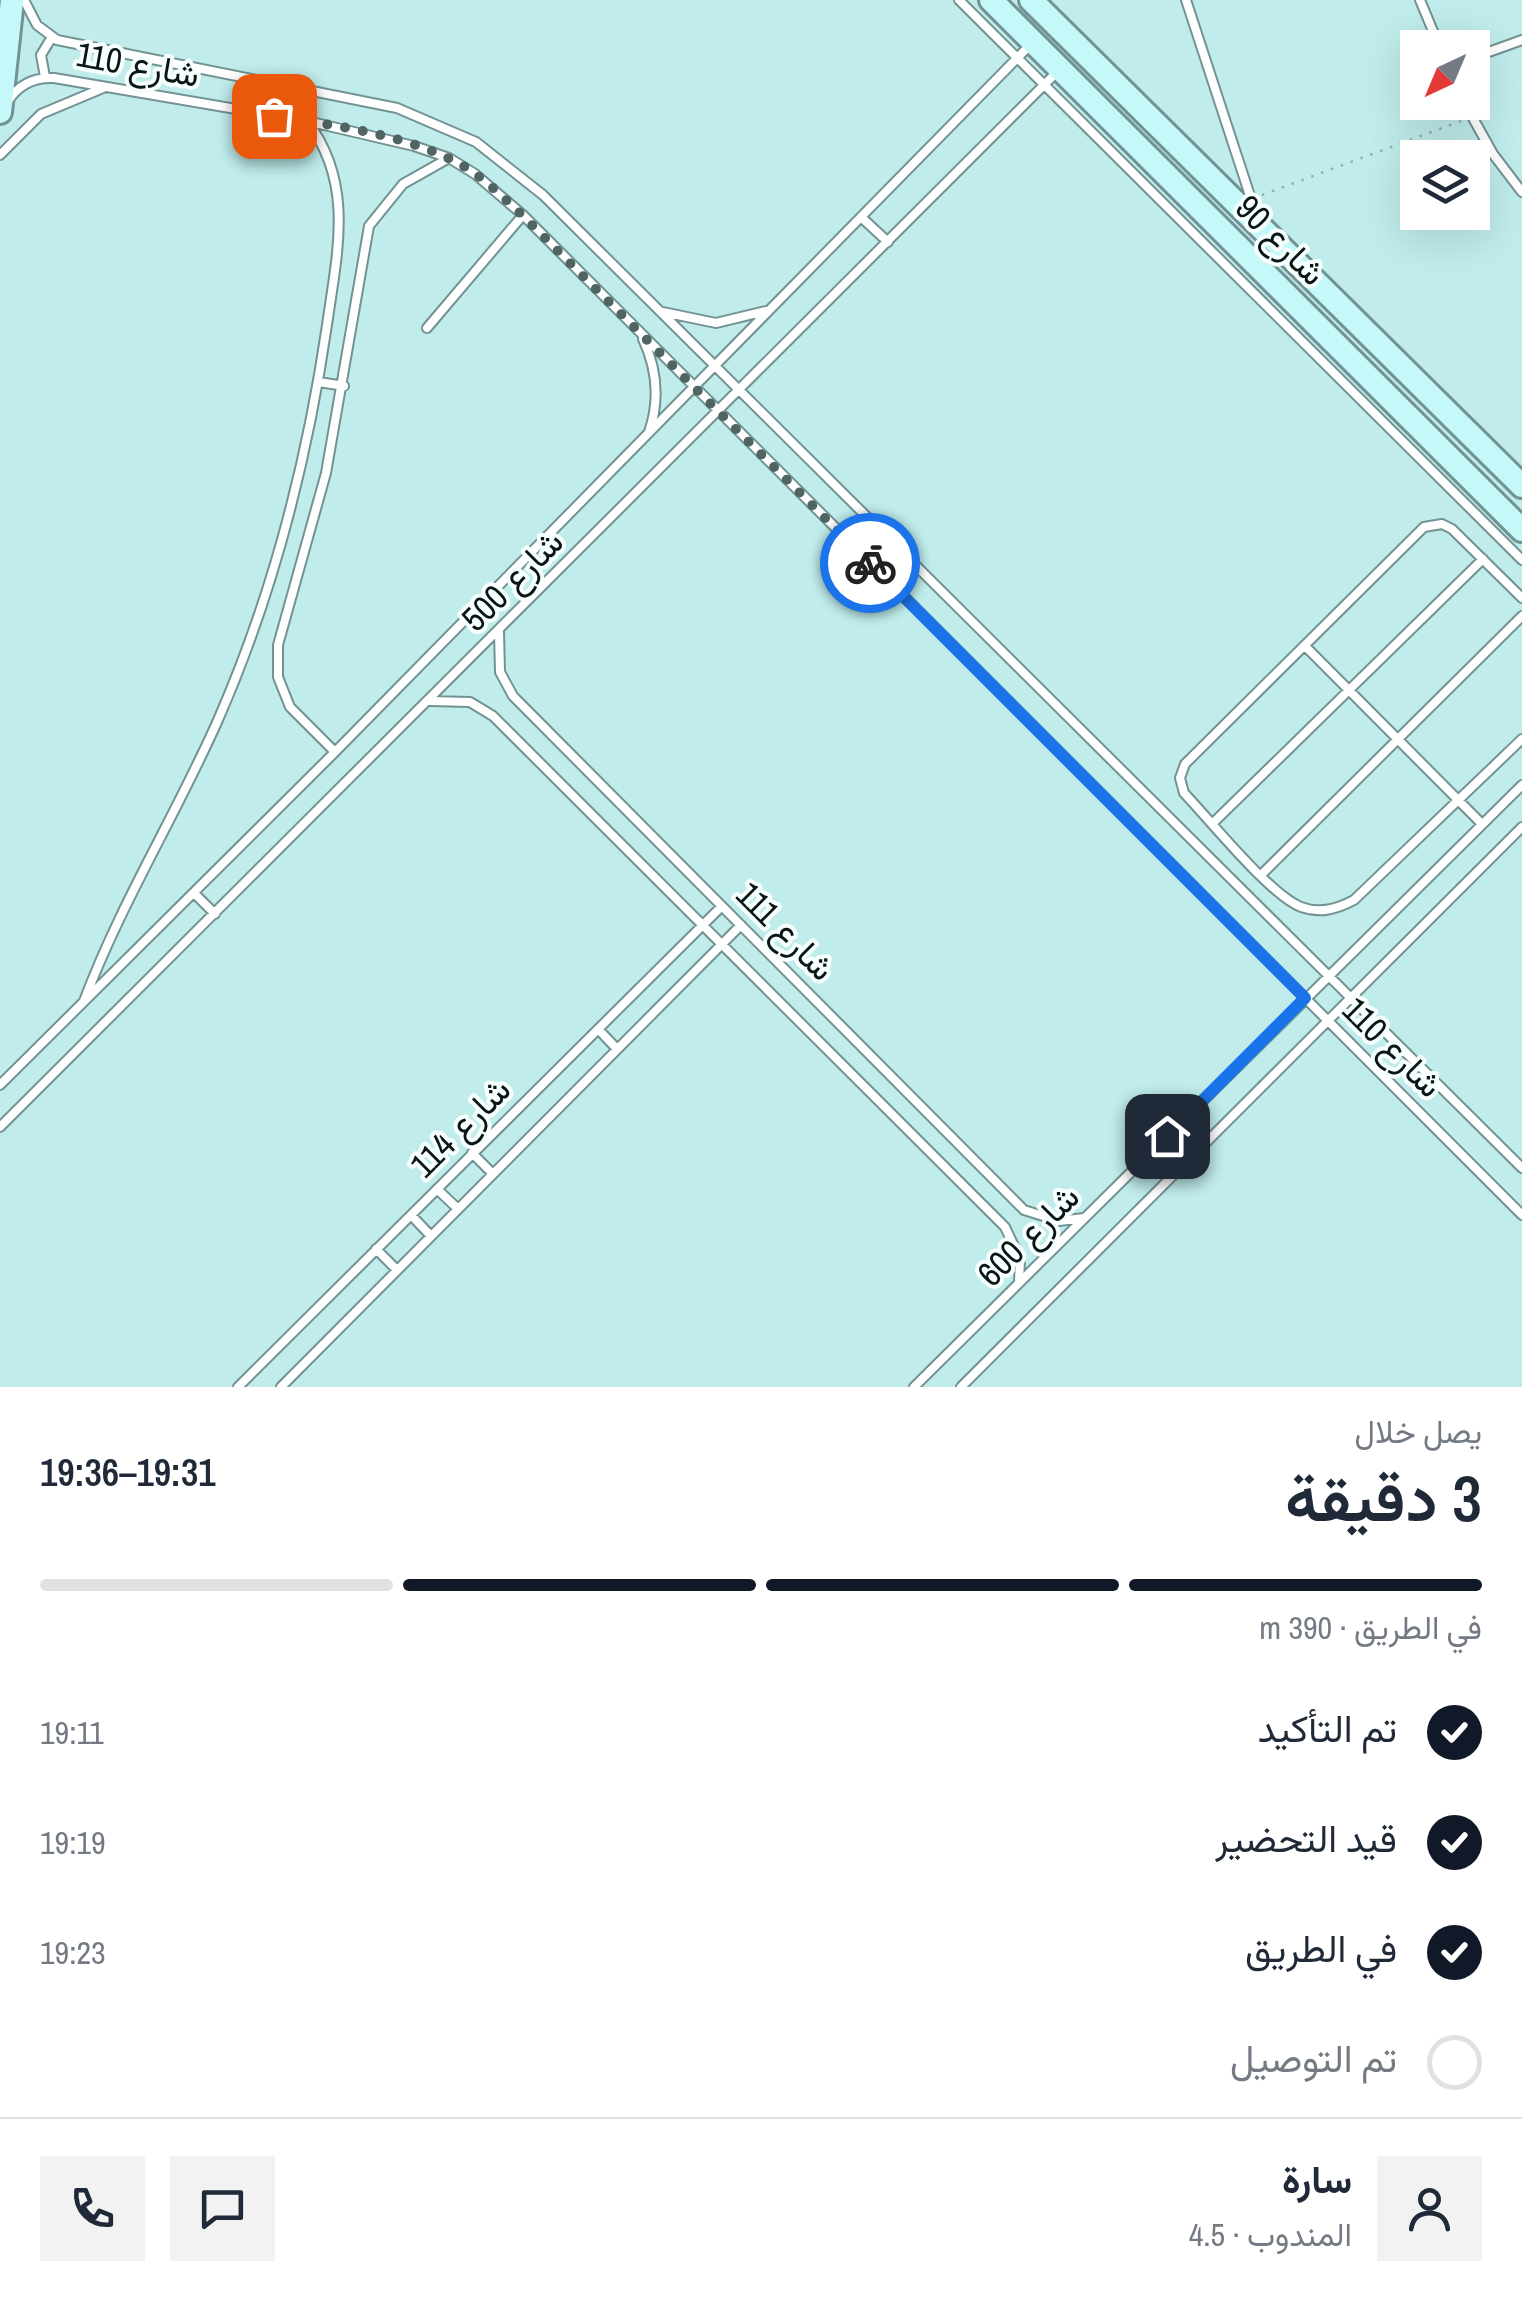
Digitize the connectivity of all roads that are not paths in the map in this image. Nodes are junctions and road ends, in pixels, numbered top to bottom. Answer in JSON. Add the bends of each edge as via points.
{"nodes":[{"id":1,"x":12,"y":0,"type":"edge"},
{"id":2,"x":24,"y":0,"type":"edge"},
{"id":3,"x":959,"y":0,"type":"edge"},
{"id":4,"x":992,"y":0,"type":"edge"},
{"id":5,"x":1031,"y":0,"type":"edge"},
{"id":6,"x":1186,"y":0,"type":"edge"},
{"id":7,"x":1420,"y":0,"type":"edge"},
{"id":8,"x":1432,"y":30,"type":"edge"},
{"id":9,"x":52,"y":37,"type":"junction"},
{"id":10,"x":1522,"y":40,"type":"edge"},
{"id":11,"x":1025,"y":49,"type":"junction"},
{"id":12,"x":1490,"y":52,"type":"edge"},
{"id":13,"x":1052,"y":76,"type":"junction"},
{"id":14,"x":45,"y":78,"type":"junction"},
{"id":15,"x":106,"y":87,"type":"junction"},
{"id":16,"x":0,"y":113,"type":"edge"},
{"id":17,"x":1473,"y":120,"type":"edge"},
{"id":18,"x":307,"y":121,"type":"junction"},
{"id":19,"x":0,"y":155,"type":"edge"},
{"id":20,"x":449,"y":158,"type":"junction"},
{"id":21,"x":1522,"y":192,"type":"edge"},
{"id":22,"x":522,"y":215,"type":"junction"},
{"id":23,"x":861,"y":216,"type":"junction"},
{"id":24,"x":1260,"y":225,"type":"junction"},
{"id":25,"x":888,"y":242,"type":"junction"},
{"id":26,"x":770,"y":310,"type":"junction"},
{"id":27,"x":661,"y":311,"type":"junction"},
{"id":28,"x":427,"y":328,"type":"dead end"},
{"id":29,"x":638,"y":330,"type":"junction"},
{"id":30,"x":716,"y":365,"type":"junction"},
{"id":31,"x":318,"y":382,"type":"junction"},
{"id":32,"x":344,"y":386,"type":"junction"},
{"id":33,"x":694,"y":388,"type":"junction"},
{"id":34,"x":741,"y":390,"type":"junction"},
{"id":35,"x":719,"y":412,"type":"junction"},
{"id":36,"x":648,"y":434,"type":"junction"},
{"id":37,"x":1522,"y":486,"type":"edge"},
{"id":38,"x":1522,"y":530,"type":"edge"},
{"id":39,"x":1483,"y":559,"type":"junction"},
{"id":40,"x":1522,"y":560,"type":"edge"},
{"id":41,"x":1522,"y":598,"type":"edge"},
{"id":42,"x":1522,"y":616,"type":"edge"},
{"id":43,"x":499,"y":632,"type":"junction"},
{"id":44,"x":1304,"y":646,"type":"junction"},
{"id":45,"x":1349,"y":690,"type":"junction"},
{"id":46,"x":430,"y":701,"type":"junction"},
{"id":47,"x":1398,"y":739,"type":"junction"},
{"id":48,"x":1522,"y":739,"type":"edge"},
{"id":49,"x":335,"y":752,"type":"junction"},
{"id":50,"x":1522,"y":785,"type":"edge"},
{"id":51,"x":1460,"y":801,"type":"junction"},
{"id":52,"x":1212,"y":822,"type":"junction"},
{"id":53,"x":1482,"y":824,"type":"junction"},
{"id":54,"x":1522,"y":827,"type":"edge"},
{"id":55,"x":1262,"y":874,"type":"junction"},
{"id":56,"x":194,"y":893,"type":"junction"},
{"id":57,"x":722,"y":906,"type":"junction"},
{"id":58,"x":215,"y":914,"type":"junction"},
{"id":59,"x":702,"y":925,"type":"junction"},
{"id":60,"x":741,"y":925,"type":"junction"},
{"id":61,"x":722,"y":944,"type":"junction"},
{"id":62,"x":1328,"y":975,"type":"junction"},
{"id":63,"x":1350,"y":996,"type":"junction"},
{"id":64,"x":1305,"y":998,"type":"junction"},
{"id":65,"x":83,"y":1003,"type":"junction"},
{"id":66,"x":1327,"y":1020,"type":"junction"},
{"id":67,"x":598,"y":1029,"type":"junction"},
{"id":68,"x":617,"y":1049,"type":"junction"},
{"id":69,"x":0,"y":1085,"type":"edge"},
{"id":70,"x":1,"y":1123,"type":"edge"},
{"id":71,"x":472,"y":1154,"type":"junction"},
{"id":72,"x":1522,"y":1168,"type":"edge"},
{"id":73,"x":493,"y":1174,"type":"junction"},
{"id":74,"x":437,"y":1189,"type":"junction"},
{"id":75,"x":458,"y":1209,"type":"junction"},
{"id":76,"x":410,"y":1215,"type":"junction"},
{"id":77,"x":1522,"y":1215,"type":"edge"},
{"id":78,"x":1084,"y":1218,"type":"junction"},
{"id":79,"x":432,"y":1236,"type":"junction"},
{"id":80,"x":376,"y":1250,"type":"junction"},
{"id":81,"x":397,"y":1270,"type":"junction"},
{"id":82,"x":1020,"y":1282,"type":"junction"},
{"id":83,"x":238,"y":1387,"type":"edge"},
{"id":84,"x":281,"y":1387,"type":"edge"},
{"id":85,"x":914,"y":1387,"type":"edge"},
{"id":86,"x":961,"y":1387,"type":"edge"}],
"edges":[{"from":1,"to":16,"type":"street"},
{"from":2,"to":9,"type":"lane","name":"شارع 110","via":[[37,26]]},
{"from":3,"to":11,"type":"lane"},
{"from":4,"to":11,"type":"street","name":"شارع 90"},
{"from":5,"to":24,"type":"street","name":"شارع 90"},
{"from":6,"to":24,"type":"lane"},
{"from":7,"to":8,"type":"lane"},
{"from":9,"to":14,"type":"lane","via":[[41,55]]},
{"from":9,"to":27,"type":"lane","name":"شارع 110","via":[[397,108],[451,128],[522,176]]},
{"from":10,"to":12,"type":"lane"},
{"from":11,"to":13,"type":"street","name":"شارع 90"},
{"from":11,"to":23,"type":"lane","name":"شارع 500"},
{"from":13,"to":25,"type":"lane","name":"شارع 500"},
{"from":13,"to":38,"type":"street","name":"شارع 90"},
{"from":13,"to":40,"type":"lane"},
{"from":14,"to":15,"type":"lane","name":"شارع 110"},
{"from":14,"to":16,"type":"lane","name":"شارع 110","via":[[15,90]]},
{"from":15,"to":18,"type":"lane","name":"شارع 110"},
{"from":15,"to":19,"type":"lane","via":[[41,114]]},
{"from":17,"to":21,"type":"lane"},
{"from":18,"to":20,"type":"lane","name":"شارع 110"},
{"from":18,"to":31,"type":"lane","via":[[330,160],[340,206]]},
{"from":20,"to":22,"type":"lane","name":"شارع 110"},
{"from":20,"to":32,"type":"lane","via":[[403,184],[368,226]]},
{"from":22,"to":28,"type":"lane"},
{"from":22,"to":29,"type":"lane","name":"شارع 110"},
{"from":23,"to":25,"type":"lane"},
{"from":23,"to":26,"type":"lane","name":"شارع 500"},
{"from":24,"to":37,"type":"street","name":"شارع 90"},
{"from":25,"to":34,"type":"lane","name":"شارع 500"},
{"from":26,"to":27,"type":"lane","via":[[716,323]]},
{"from":26,"to":30,"type":"lane","name":"شارع 500"},
{"from":27,"to":30,"type":"lane","name":"شارع 110"},
{"from":29,"to":33,"type":"lane","name":"شارع 110"},
{"from":29,"to":36,"type":"lane","via":[[656,380]]},
{"from":30,"to":33,"type":"lane","name":"شارع 500"},
{"from":30,"to":34,"type":"lane","name":"شارع 110"},
{"from":31,"to":32,"type":"lane"},
{"from":31,"to":65,"type":"lane","via":[[282,543],[248,646]]},
{"from":32,"to":49,"type":"lane","via":[[276,661],[290,706]]},
{"from":33,"to":35,"type":"lane","name":"شارع 110"},
{"from":33,"to":36,"type":"lane","name":"شارع 500"},
{"from":34,"to":35,"type":"lane","name":"شارع 500"},
{"from":34,"to":62,"type":"lane","name":"شارع 110"},
{"from":35,"to":43,"type":"lane","name":"شارع 500"},
{"from":35,"to":64,"type":"lane","name":"شارع 110"},
{"from":36,"to":49,"type":"lane","name":"شارع 500"},
{"from":39,"to":41,"type":"lane"},
{"from":39,"to":44,"type":"lane","via":[[1447,526],[1424,526]]},
{"from":39,"to":45,"type":"lane"},
{"from":42,"to":47,"type":"lane"},
{"from":43,"to":46,"type":"lane","name":"شارع 500"},
{"from":43,"to":57,"type":"lane","name":"شارع 111","via":[[500,672],[512,696]]},
{"from":44,"to":45,"type":"lane"},
{"from":44,"to":52,"type":"lane","via":[[1182,768],[1182,788]]},
{"from":45,"to":47,"type":"lane"},
{"from":45,"to":52,"type":"lane"},
{"from":46,"to":58,"type":"lane","name":"شارع 500"},
{"from":46,"to":59,"type":"lane","name":"شارع 111","via":[[456,699],[493,716]]},
{"from":47,"to":51,"type":"lane"},
{"from":47,"to":55,"type":"lane"},
{"from":48,"to":51,"type":"lane"},
{"from":49,"to":56,"type":"lane","name":"شارع 500"},
{"from":50,"to":53,"type":"lane","name":"شارع 600"},
{"from":51,"to":53,"type":"lane"},
{"from":51,"to":55,"type":"lane","via":[[1341,907],[1300,906]]},
{"from":52,"to":55,"type":"lane"},
{"from":53,"to":62,"type":"lane","name":"شارع 600"},
{"from":54,"to":63,"type":"lane","name":"شارع 600"},
{"from":56,"to":58,"type":"lane"},
{"from":56,"to":65,"type":"lane","name":"شارع 500"},
{"from":57,"to":59,"type":"lane","name":"شارع 114"},
{"from":57,"to":60,"type":"lane","name":"شارع 111"},
{"from":58,"to":70,"type":"lane","name":"شارع 500"},
{"from":59,"to":61,"type":"lane","name":"شارع 111"},
{"from":59,"to":67,"type":"lane","name":"شارع 114"},
{"from":60,"to":61,"type":"lane","name":"شارع 114"},
{"from":60,"to":78,"type":"lane","name":"شارع 111","via":[[1024,1210],[1059,1221]]},
{"from":61,"to":68,"type":"lane","name":"شارع 114"},
{"from":61,"to":82,"type":"lane","name":"شارع 111","via":[[1006,1228],[1020,1259]]},
{"from":62,"to":63,"type":"lane","name":"شارع 110"},
{"from":62,"to":64,"type":"lane","name":"شارع 600"},
{"from":63,"to":66,"type":"lane","name":"شارع 600"},
{"from":63,"to":72,"type":"lane","name":"شارع 110"},
{"from":64,"to":66,"type":"lane","name":"شارع 110"},
{"from":64,"to":78,"type":"lane","name":"شارع 600"},
{"from":65,"to":69,"type":"lane","name":"شارع 500"},
{"from":66,"to":77,"type":"lane","name":"شارع 110"},
{"from":66,"to":86,"type":"lane","name":"شارع 600"},
{"from":67,"to":68,"type":"lane"},
{"from":67,"to":71,"type":"lane","name":"شارع 114"},
{"from":68,"to":73,"type":"lane","name":"شارع 114"},
{"from":71,"to":73,"type":"lane"},
{"from":71,"to":74,"type":"lane","name":"شارع 114"},
{"from":73,"to":75,"type":"lane","name":"شارع 114"},
{"from":74,"to":75,"type":"lane"},
{"from":74,"to":76,"type":"lane","name":"شارع 114"},
{"from":75,"to":79,"type":"lane","name":"شارع 114"},
{"from":76,"to":79,"type":"lane"},
{"from":76,"to":80,"type":"lane","name":"شارع 114"},
{"from":78,"to":82,"type":"lane","name":"شارع 600"},
{"from":79,"to":81,"type":"lane","name":"شارع 114"},
{"from":80,"to":81,"type":"lane"},
{"from":80,"to":83,"type":"lane","name":"شارع 114"},
{"from":81,"to":84,"type":"lane","name":"شارع 114"},
{"from":82,"to":85,"type":"lane","name":"شارع 600"}]}
